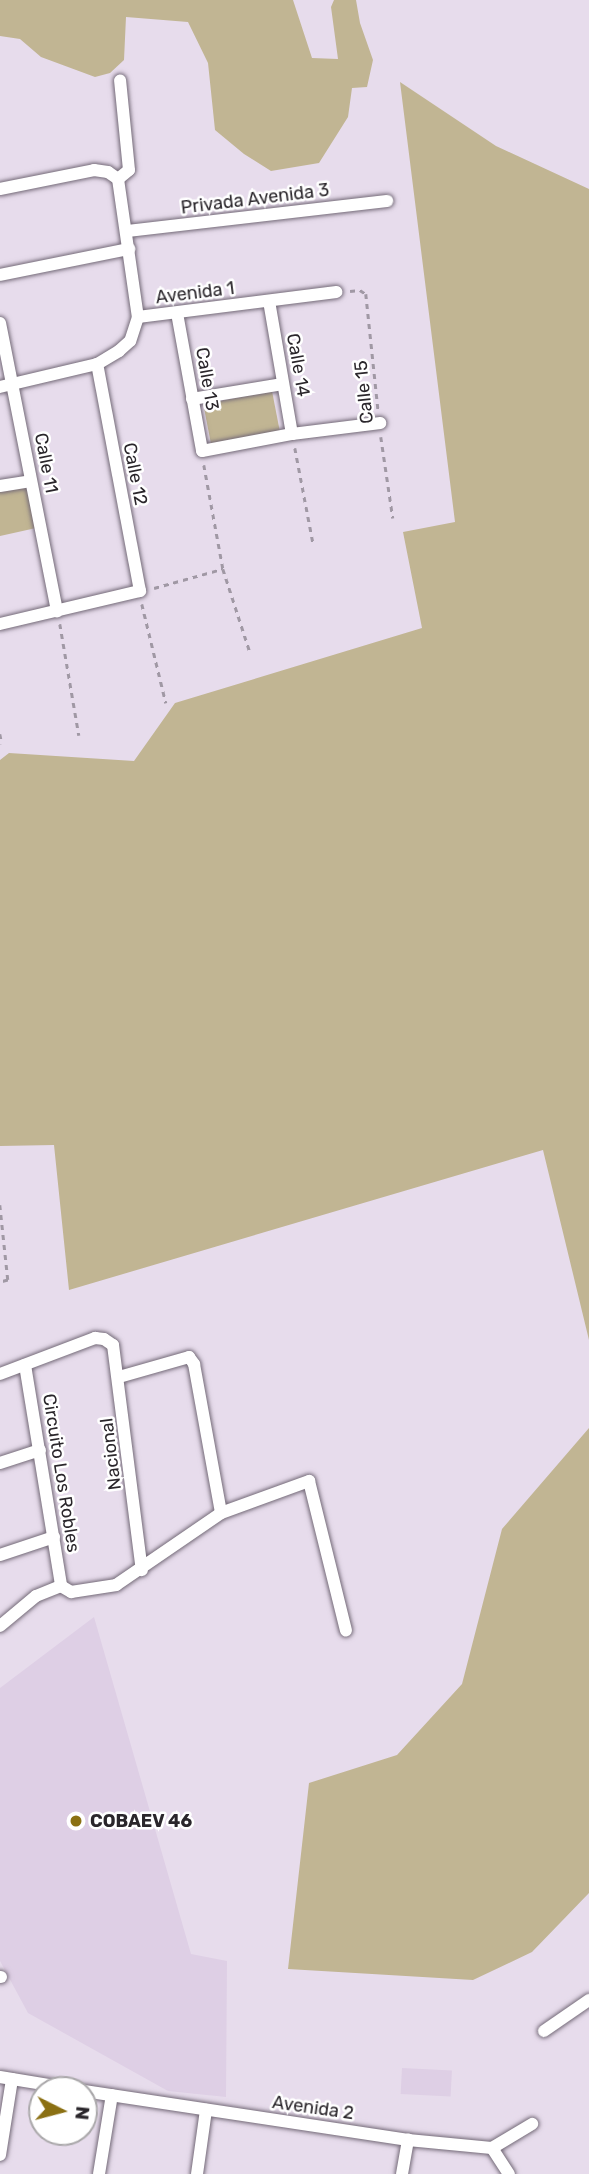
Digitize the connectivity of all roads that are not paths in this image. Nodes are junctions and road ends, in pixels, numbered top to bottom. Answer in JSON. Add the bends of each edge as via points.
{"nodes":[{"id":1,"x":120,"y":80,"type":"dead end"},
{"id":2,"x":118,"y":179,"type":"junction"},
{"id":3,"x":0,"y":189,"type":"edge"},
{"id":4,"x":387,"y":201,"type":"dead end"},
{"id":5,"x":127,"y":231,"type":"junction"},
{"id":6,"x":129,"y":248,"type":"junction"},
{"id":7,"x":0,"y":275,"type":"edge"},
{"id":8,"x":337,"y":292,"type":"road end"},
{"id":9,"x":269,"y":302,"type":"junction"},
{"id":10,"x":177,"y":313,"type":"junction"},
{"id":11,"x":138,"y":317,"type":"junction"},
{"id":12,"x":0,"y":323,"type":"edge"},
{"id":13,"x":97,"y":364,"type":"junction"},
{"id":14,"x":283,"y":384,"type":"junction"},
{"id":15,"x":6,"y":386,"type":"edge"},
{"id":16,"x":192,"y":399,"type":"junction"},
{"id":17,"x":380,"y":423,"type":"road end"},
{"id":18,"x":292,"y":434,"type":"junction"},
{"id":19,"x":31,"y":481,"type":"junction"},
{"id":20,"x":0,"y":486,"type":"edge"},
{"id":21,"x":57,"y":611,"type":"junction"},
{"id":22,"x":0,"y":624,"type":"edge"},
{"id":23,"x":25,"y":1365,"type":"junction"},
{"id":24,"x":0,"y":1374,"type":"edge"},
{"id":25,"x":119,"y":1377,"type":"junction"},
{"id":26,"x":40,"y":1450,"type":"junction"},
{"id":27,"x":0,"y":1463,"type":"edge"},
{"id":28,"x":221,"y":1513,"type":"junction"},
{"id":29,"x":54,"y":1538,"type":"junction"},
{"id":30,"x":0,"y":1555,"type":"edge"},
{"id":31,"x":142,"y":1570,"type":"junction"},
{"id":32,"x":61,"y":1586,"type":"junction"},
{"id":33,"x":0,"y":1626,"type":"edge"},
{"id":34,"x":346,"y":1631,"type":"dead end"},
{"id":35,"x":589,"y":2000,"type":"edge"},
{"id":36,"x":544,"y":2031,"type":"dead end"},
{"id":37,"x":6,"y":2078,"type":"edge"},
{"id":38,"x":28,"y":2081,"type":"edge"},
{"id":39,"x":98,"y":2093,"type":"edge"},
{"id":40,"x":112,"y":2095,"type":"junction"},
{"id":41,"x":206,"y":2110,"type":"junction"},
{"id":42,"x":532,"y":2124,"type":"dead end"},
{"id":43,"x":408,"y":2140,"type":"junction"},
{"id":44,"x":492,"y":2148,"type":"junction"},
{"id":45,"x":0,"y":2155,"type":"edge"},
{"id":46,"x":99,"y":2174,"type":"edge"},
{"id":47,"x":197,"y":2174,"type":"edge"},
{"id":48,"x":402,"y":2174,"type":"edge"},
{"id":49,"x":509,"y":2174,"type":"edge"}],
"edges":[{"from":1,"to":2,"type":"street","via":[[129,170]]},
{"from":2,"to":3,"type":"street","via":[[94,170]]},
{"from":2,"to":5,"type":"street"},
{"from":4,"to":5,"type":"street","name":"Privada Avenida 3"},
{"from":5,"to":6,"type":"street"},
{"from":6,"to":7,"type":"street"},
{"from":6,"to":11,"type":"street"},
{"from":8,"to":9,"type":"street","name":"Avenida 1"},
{"from":9,"to":10,"type":"street","name":"Avenida 1"},
{"from":9,"to":14,"type":"street","name":"Calle 14"},
{"from":10,"to":11,"type":"street","name":"Avenida 1"},
{"from":10,"to":16,"type":"street","name":"Calle 13"},
{"from":11,"to":13,"type":"street","name":"Avenida 1","via":[[130,341]]},
{"from":12,"to":15,"type":"street","name":"Calle 11"},
{"from":13,"to":15,"type":"street","name":"Avenida 1"},
{"from":13,"to":21,"type":"street","name":"Calle 12","via":[[139,592]]},
{"from":14,"to":16,"type":"street"},
{"from":14,"to":18,"type":"street","name":"Calle 14"},
{"from":15,"to":19,"type":"street","name":"Calle 11"},
{"from":16,"to":18,"type":"street","name":"Calle 13","via":[[202,451]]},
{"from":17,"to":18,"type":"street"},
{"from":19,"to":20,"type":"street"},
{"from":19,"to":21,"type":"street","name":"Calle 11"},
{"from":21,"to":22,"type":"street"},
{"from":23,"to":24,"type":"street"},
{"from":23,"to":25,"type":"street","name":"Nacional","via":[[94,1338],[104,1339],[113,1345]]},
{"from":23,"to":26,"type":"street","name":"Circuito Los Robles"},
{"from":25,"to":28,"type":"street","via":[[190,1357]]},
{"from":25,"to":31,"type":"street","name":"Nacional"},
{"from":26,"to":27,"type":"street"},
{"from":26,"to":29,"type":"street","name":"Circuito Los Robles"},
{"from":28,"to":31,"type":"street"},
{"from":28,"to":34,"type":"street","via":[[309,1480]]},
{"from":29,"to":30,"type":"street"},
{"from":29,"to":32,"type":"street","name":"Circuito Los Robles"},
{"from":31,"to":32,"type":"street","via":[[116,1585],[71,1592]]},
{"from":32,"to":33,"type":"street","via":[[36,1596]]},
{"from":35,"to":36,"type":"street"},
{"from":37,"to":38,"type":"street","name":"Avenida 2"},
{"from":37,"to":45,"type":"street"},
{"from":39,"to":40,"type":"street","name":"Avenida 2"},
{"from":40,"to":41,"type":"street","name":"Avenida 2"},
{"from":40,"to":46,"type":"street"},
{"from":41,"to":43,"type":"street","name":"Avenida 2"},
{"from":41,"to":47,"type":"street"},
{"from":42,"to":44,"type":"street"},
{"from":43,"to":44,"type":"street","name":"Avenida 2"},
{"from":43,"to":48,"type":"street"},
{"from":44,"to":49,"type":"street"}]}
